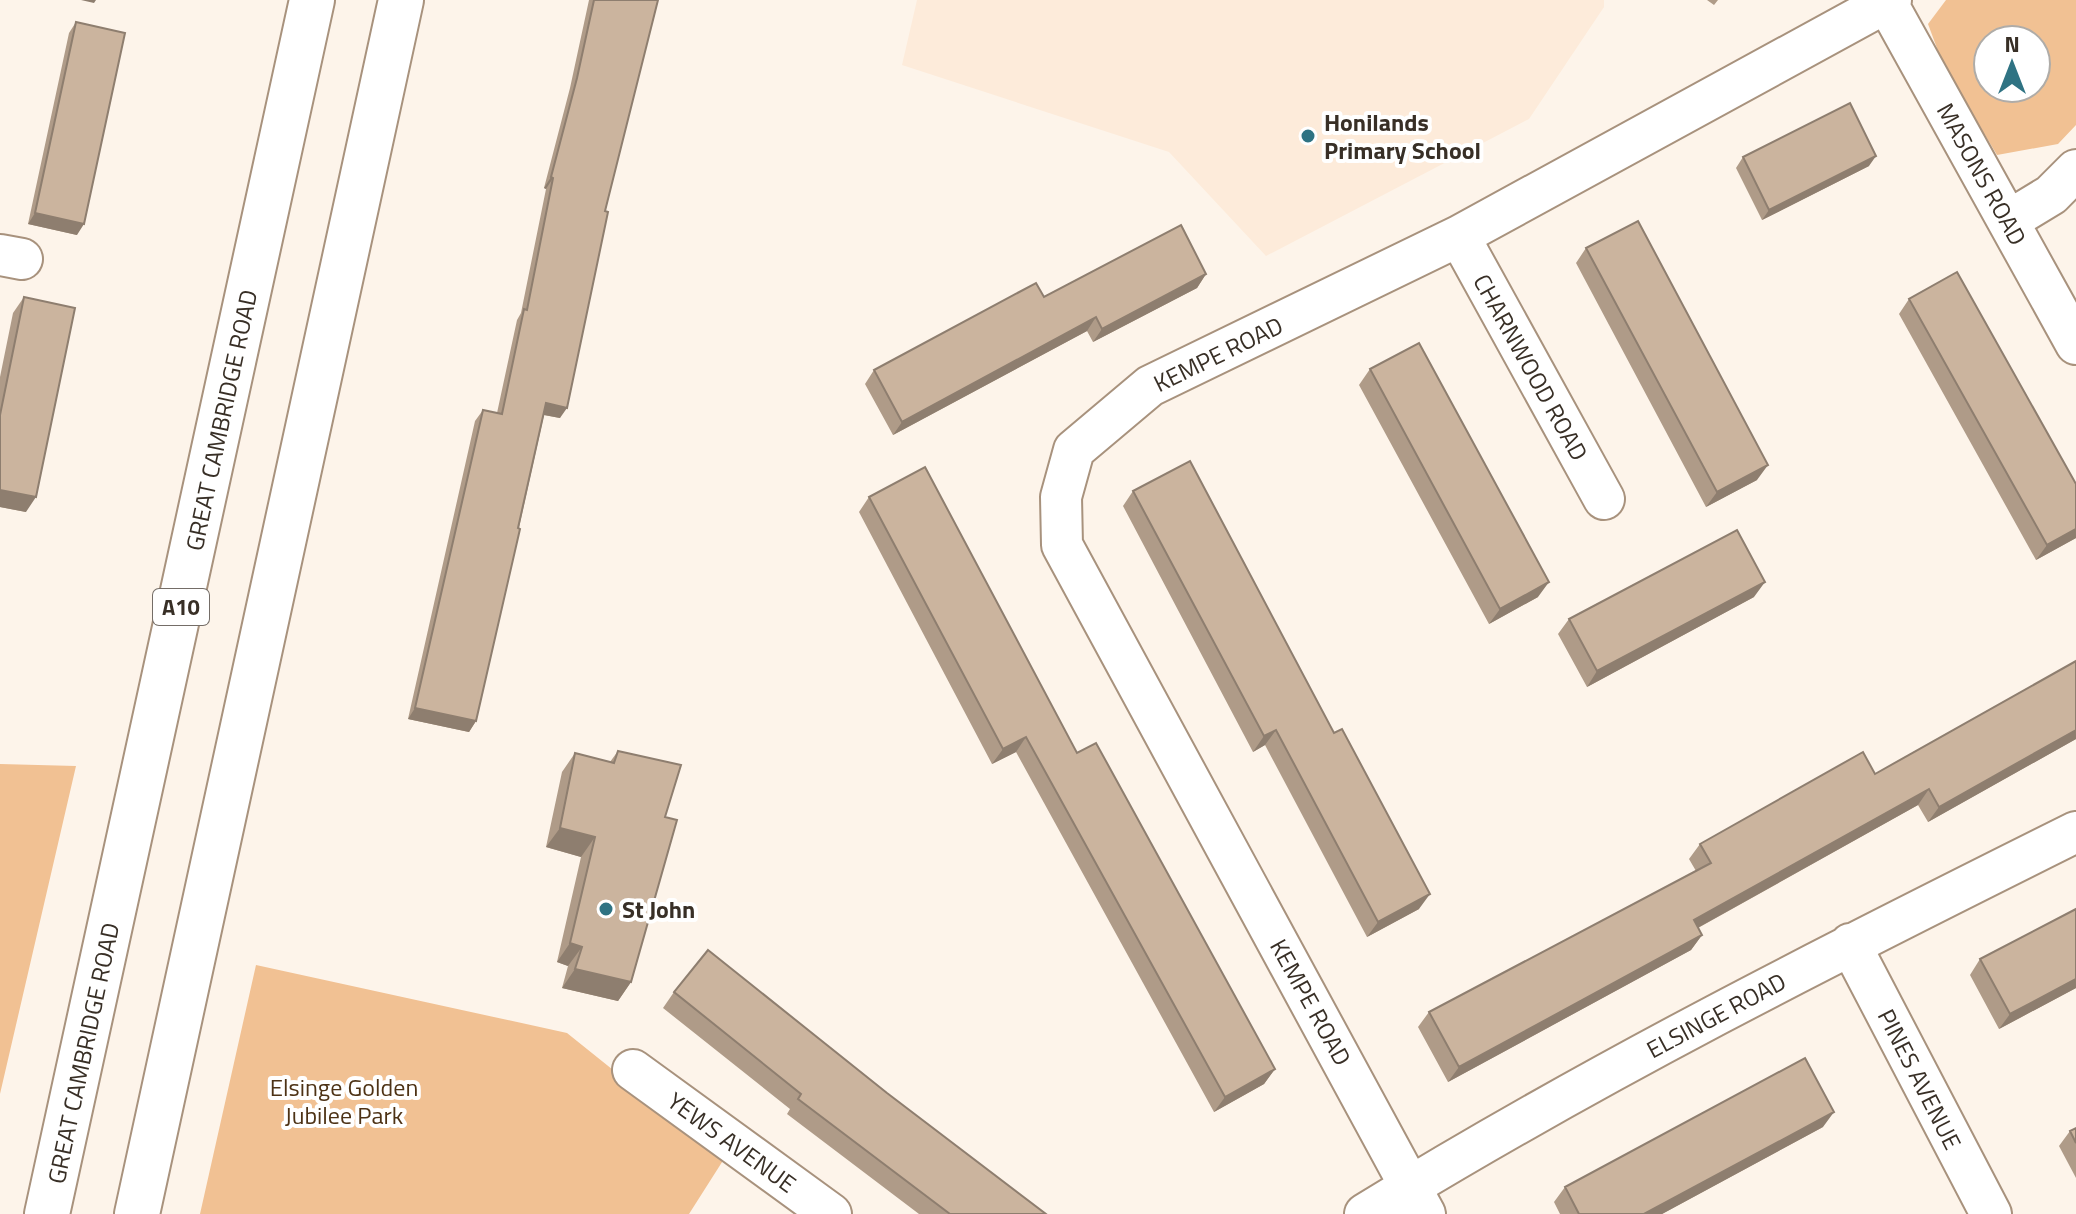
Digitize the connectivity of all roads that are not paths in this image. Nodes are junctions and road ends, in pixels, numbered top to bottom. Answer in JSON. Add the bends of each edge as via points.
{"nodes":[{"id":1,"x":312,"y":0,"type":"edge"},
{"id":2,"x":401,"y":0,"type":"edge"},
{"id":3,"x":1889,"y":2,"type":"edge"},
{"id":4,"x":2076,"y":170,"type":"edge"},
{"id":5,"x":2008,"y":221,"type":"junction"},
{"id":6,"x":1459,"y":236,"type":"junction"},
{"id":7,"x":2076,"y":344,"type":"edge"},
{"id":8,"x":1604,"y":499,"type":"dead end"},
{"id":9,"x":2076,"y":832,"type":"edge"},
{"id":10,"x":1850,"y":944,"type":"junction"},
{"id":11,"x":633,"y":1070,"type":"dead end"},
{"id":12,"x":1418,"y":1200,"type":"edge"},
{"id":13,"x":47,"y":1214,"type":"edge"},
{"id":14,"x":137,"y":1214,"type":"edge"},
{"id":15,"x":831,"y":1214,"type":"edge"},
{"id":16,"x":1365,"y":1214,"type":"edge"},
{"id":17,"x":1991,"y":1214,"type":"edge"}],
"edges":[{"from":1,"to":13,"type":"highway","name":"GREAT CAMBRIDGE ROAD","number":"A10"},
{"from":2,"to":14,"type":"highway"},
{"from":3,"to":5,"type":"street","name":"MASONS ROAD"},
{"from":3,"to":6,"type":"street","name":"KEMPE ROAD"},
{"from":4,"to":5,"type":"street","via":[[2051,195]]},
{"from":5,"to":7,"type":"street","name":"MASONS ROAD"},
{"from":6,"to":8,"type":"street","name":"CHARNWOOD ROAD"},
{"from":6,"to":12,"type":"street","name":"KEMPE ROAD","via":[[1150,386],[1074,450],[1061,497],[1062,545]]},
{"from":9,"to":10,"type":"street","name":"ELSINGE ROAD"},
{"from":10,"to":12,"type":"street","name":"ELSINGE ROAD","via":[[1630,1061]]},
{"from":10,"to":17,"type":"street","name":"PINES AVENUE"},
{"from":11,"to":15,"type":"street","name":"YEWS AVENUE"},
{"from":12,"to":16,"type":"street","name":"ELSINGE ROAD"}]}
